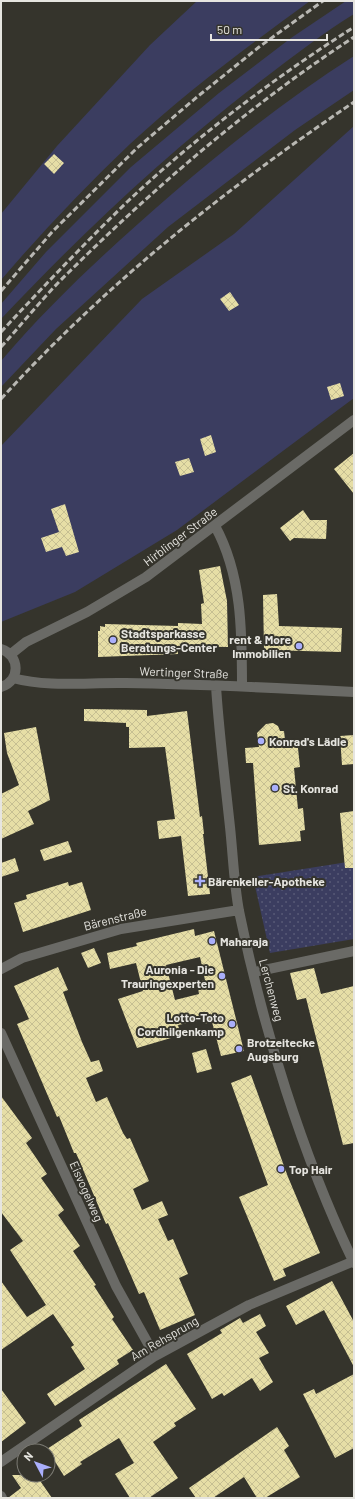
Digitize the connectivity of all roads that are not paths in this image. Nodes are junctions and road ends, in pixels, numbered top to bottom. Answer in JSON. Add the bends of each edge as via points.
{"nodes":[{"id":1,"x":354,"y":420,"type":"edge"},
{"id":2,"x":215,"y":526,"type":"junction"},
{"id":3,"x":1,"y":649,"type":"edge"},
{"id":4,"x":11,"y":654,"type":"junction"},
{"id":5,"x":13,"y":678,"type":"junction"},
{"id":6,"x":216,"y":686,"type":"junction"},
{"id":7,"x":242,"y":686,"type":"junction"},
{"id":8,"x":1,"y":687,"type":"edge"},
{"id":9,"x":354,"y":692,"type":"edge"},
{"id":10,"x":239,"y":910,"type":"junction"},
{"id":11,"x":354,"y":951,"type":"edge"},
{"id":12,"x":1,"y":969,"type":"edge"},
{"id":13,"x":254,"y":972,"type":"junction"},
{"id":14,"x":1,"y":1033,"type":"edge"},
{"id":15,"x":354,"y":1262,"type":"edge"},
{"id":16,"x":156,"y":1356,"type":"junction"},
{"id":17,"x":1,"y":1462,"type":"edge"}],
"edges":[{"from":1,"to":2,"type":"street","name":"Hirblinger Straße"},
{"from":2,"to":4,"type":"street","name":"Hirblinger Straße","via":[[120,594],[26,642]]},
{"from":2,"to":7,"type":"street","via":[[225,544],[236,584]]},
{"from":3,"to":4,"type":"street"},
{"from":4,"to":5,"type":"street","via":[[16,666]]},
{"from":5,"to":6,"type":"street","name":"Wertinger Straße","via":[[27,682]]},
{"from":5,"to":8,"type":"street","via":[[9,684]]},
{"from":6,"to":7,"type":"street","name":"Wertinger Straße"},
{"from":6,"to":10,"type":"street","name":"Lerchenweg"},
{"from":7,"to":9,"type":"street","name":"Wertinger Straße"},
{"from":10,"to":12,"type":"street","name":"Bärenstraße","via":[[121,929],[22,958]]},
{"from":10,"to":13,"type":"street","name":"Lerchenweg"},
{"from":11,"to":13,"type":"street"},
{"from":13,"to":15,"type":"street","name":"Lerchenweg","via":[[292,1106],[319,1182]]},
{"from":14,"to":16,"type":"street","name":"Eisvogelweg","via":[[116,1286]]},
{"from":15,"to":16,"type":"street","name":"Am Rehsprung","via":[[249,1305]]},
{"from":16,"to":17,"type":"street","name":"Am Rehsprung"}]}
